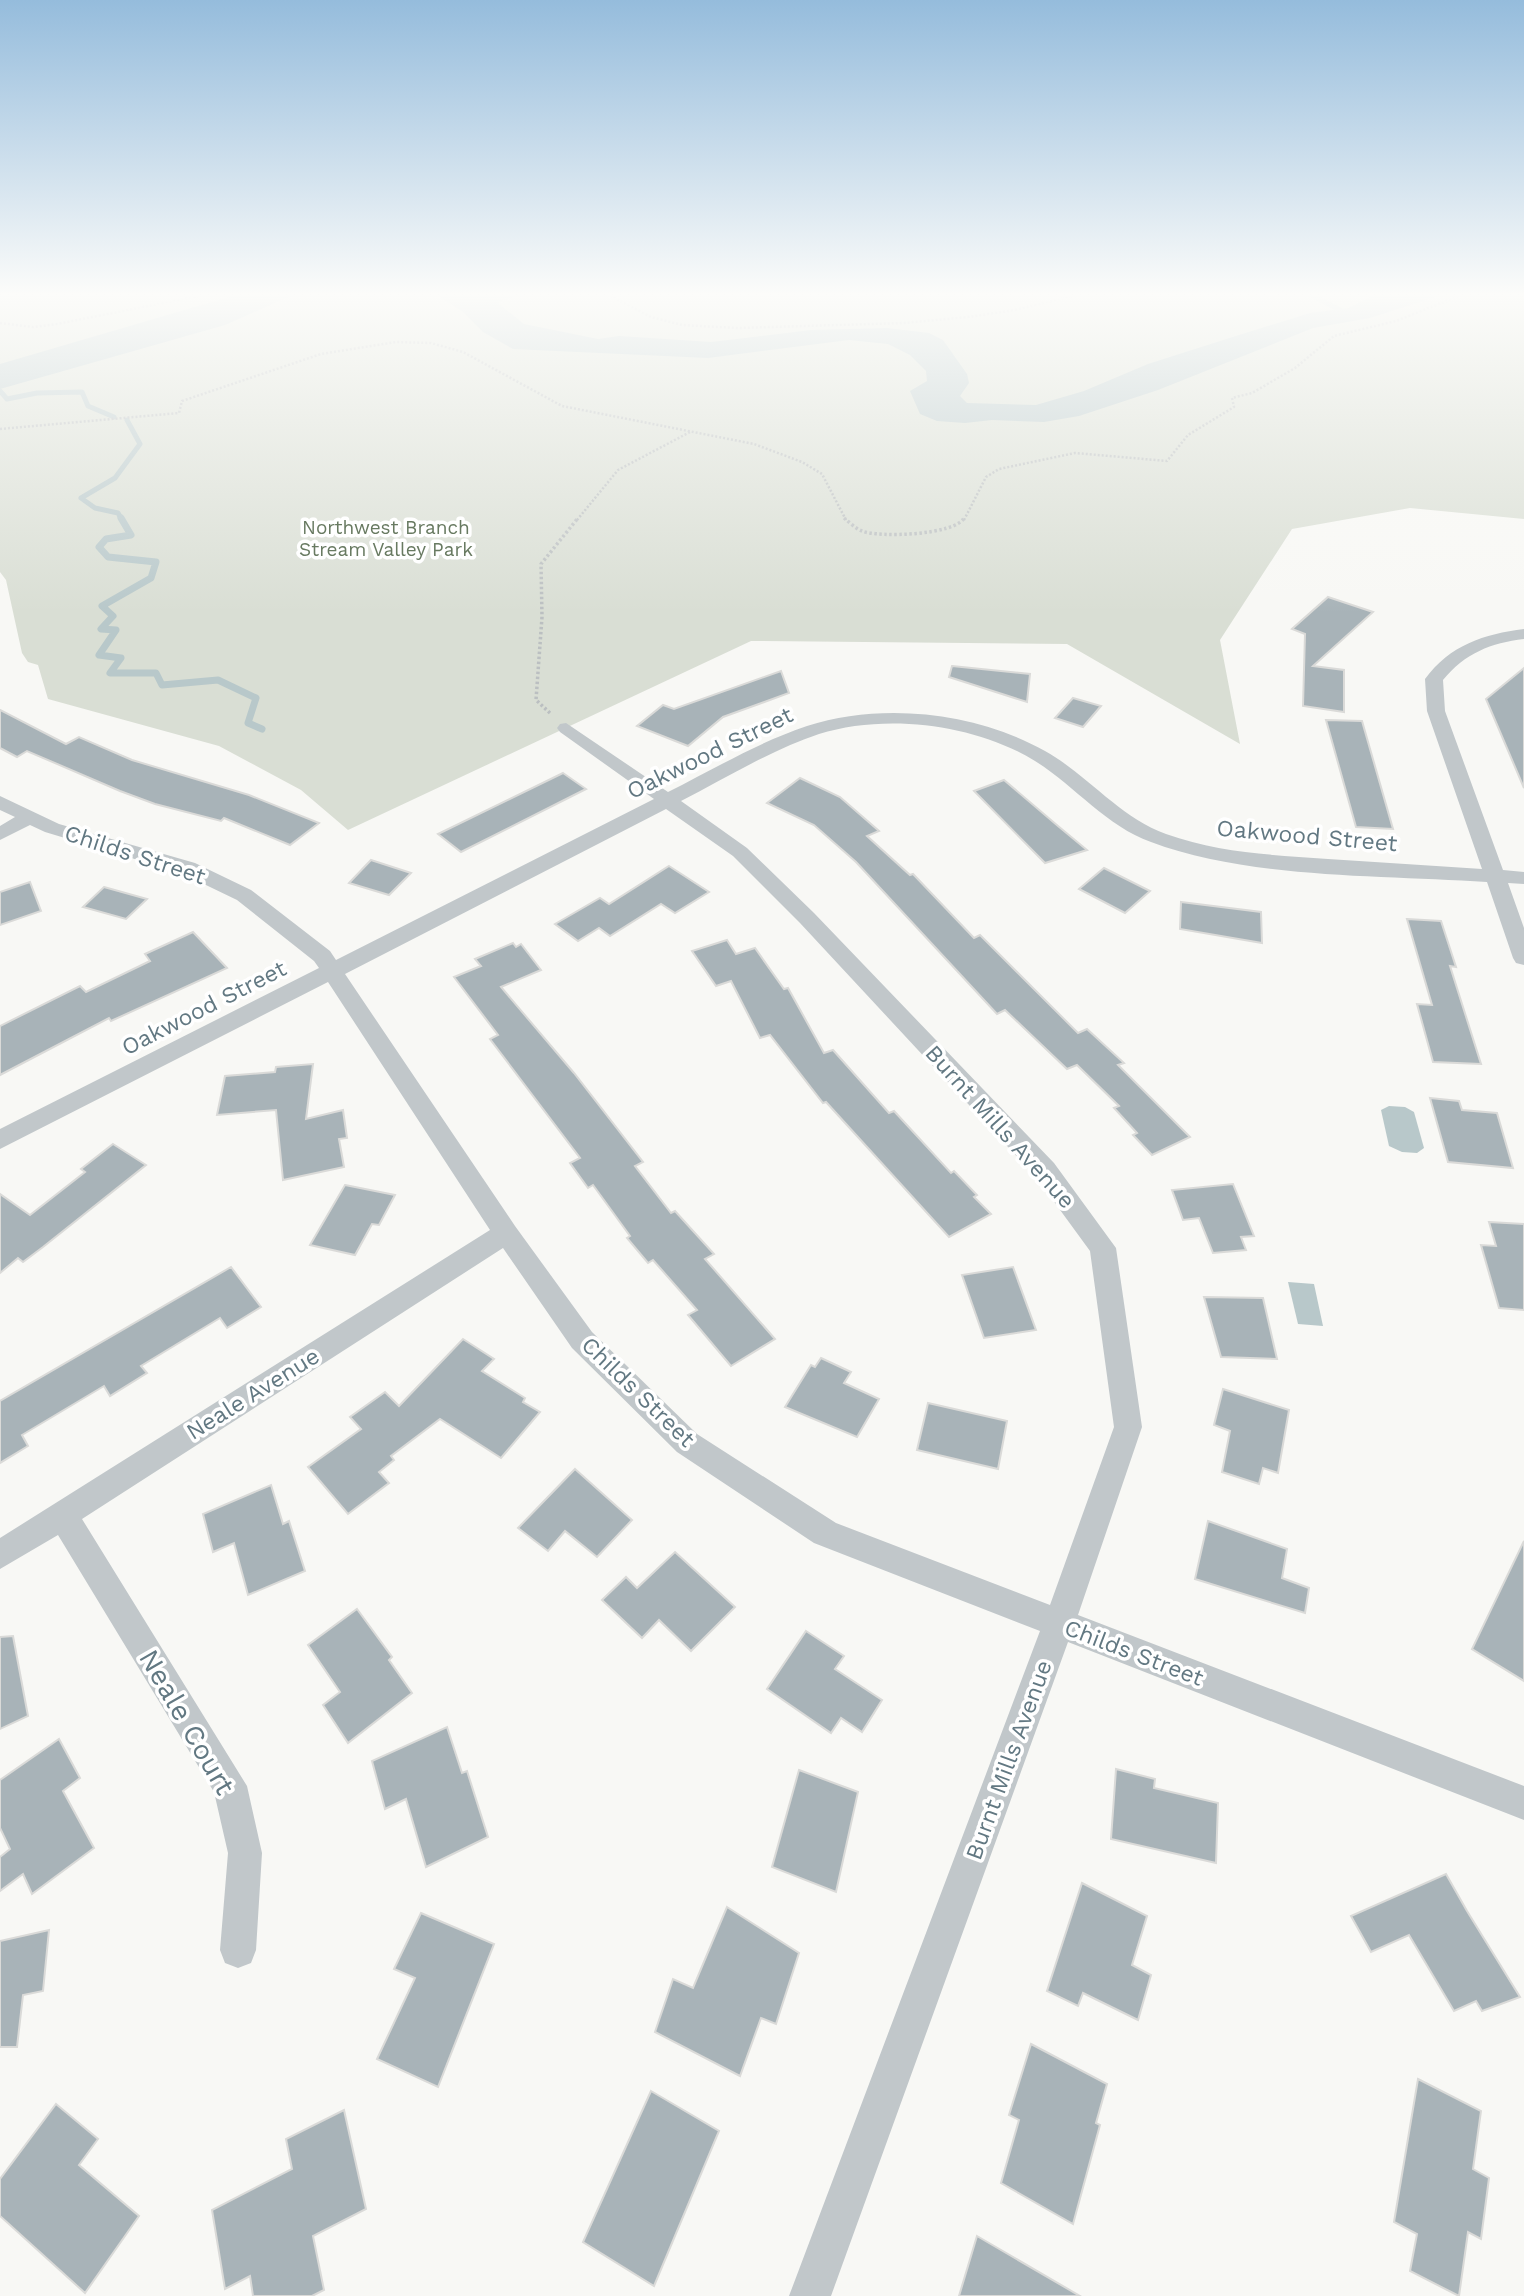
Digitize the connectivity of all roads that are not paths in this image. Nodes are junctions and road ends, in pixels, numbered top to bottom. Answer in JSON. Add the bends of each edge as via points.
{"nodes":[{"id":1,"x":1524,"y":634,"type":"edge"},
{"id":2,"x":566,"y":728,"type":"road end"},
{"id":3,"x":667,"y":800,"type":"junction"},
{"id":4,"x":0,"y":802,"type":"edge"},
{"id":5,"x":29,"y":817,"type":"junction"},
{"id":6,"x":0,"y":834,"type":"edge"},
{"id":7,"x":1494,"y":876,"type":"junction"},
{"id":8,"x":1524,"y":878,"type":"edge"},
{"id":9,"x":1524,"y":958,"type":"edge"},
{"id":10,"x":332,"y":970,"type":"junction"},
{"id":11,"x":0,"y":1140,"type":"edge"},
{"id":12,"x":506,"y":1233,"type":"junction"},
{"id":13,"x":62,"y":1514,"type":"junction"},
{"id":14,"x":0,"y":1555,"type":"edge"},
{"id":15,"x":1059,"y":1624,"type":"junction"},
{"id":16,"x":1524,"y":1803,"type":"edge"},
{"id":17,"x":238,"y":1950,"type":"dead end"},
{"id":18,"x":810,"y":2296,"type":"edge"}],
"edges":[{"from":1,"to":7,"type":"street","via":[[1492,638],[1460,653],[1434,678],[1436,711]]},
{"from":2,"to":3,"type":"street","name":"Burnt Mills Avenue"},
{"from":3,"to":7,"type":"street","name":"Oakwood Street","via":[[817,729],[874,720],[925,720],[1002,738],[1062,769],[1135,828],[1202,851],[1247,860]]},
{"from":3,"to":10,"type":"street","name":"Oakwood Street"},
{"from":3,"to":15,"type":"street","name":"Burnt Mills Avenue","via":[[740,852],[807,918],[1045,1170],[1103,1248],[1128,1427]]},
{"from":4,"to":5,"type":"street","name":"Childs Street"},
{"from":5,"to":6,"type":"street"},
{"from":5,"to":10,"type":"street","name":"Childs Street","via":[[51,828],[188,869],[244,895],[322,956]]},
{"from":7,"to":8,"type":"street","name":"Oakwood Street"},
{"from":7,"to":9,"type":"street"},
{"from":10,"to":11,"type":"street","name":"Oakwood Street"},
{"from":10,"to":12,"type":"street","name":"Childs Street"},
{"from":12,"to":13,"type":"street","name":"Neale Avenue"},
{"from":12,"to":15,"type":"street","name":"Childs Street","via":[[582,1340],[687,1444],[825,1533]]},
{"from":13,"to":14,"type":"street","name":"Neale Avenue"},
{"from":13,"to":17,"type":"street","name":"Neale Court","via":[[230,1786],[245,1853]]},
{"from":15,"to":16,"type":"street","name":"Childs Street"},
{"from":15,"to":18,"type":"street","name":"Burnt Mills Avenue"}]}
